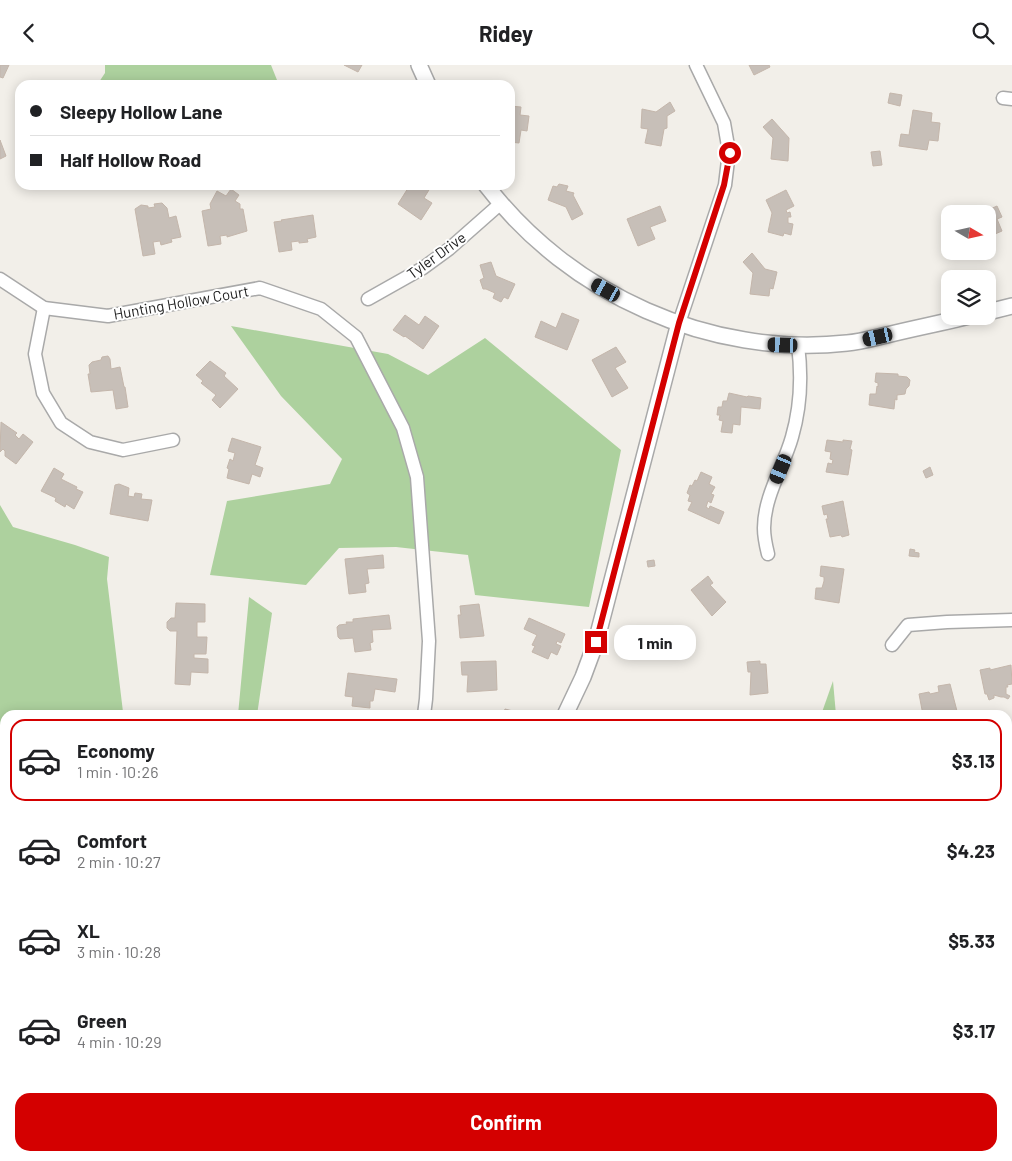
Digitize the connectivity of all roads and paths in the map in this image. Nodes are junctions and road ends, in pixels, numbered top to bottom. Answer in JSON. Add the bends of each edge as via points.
{"nodes":[{"id":1,"x":420,"y":65,"type":"edge"},
{"id":2,"x":696,"y":65,"type":"edge"},
{"id":3,"x":426,"y":80,"type":"edge"},
{"id":4,"x":490,"y":190,"type":"edge"},
{"id":5,"x":500,"y":204,"type":"junction"},
{"id":6,"x":0,"y":279,"type":"edge"},
{"id":7,"x":368,"y":299,"type":"dead end"},
{"id":8,"x":1012,"y":306,"type":"edge"},
{"id":9,"x":44,"y":308,"type":"junction"},
{"id":10,"x":996,"y":310,"type":"edge"},
{"id":11,"x":941,"y":322,"type":"edge"},
{"id":12,"x":679,"y":323,"type":"junction"},
{"id":13,"x":798,"y":345,"type":"junction"},
{"id":14,"x":173,"y":440,"type":"dead end"},
{"id":15,"x":768,"y":554,"type":"dead end"},
{"id":16,"x":1012,"y":621,"type":"edge"},
{"id":17,"x":892,"y":645,"type":"dead end"},
{"id":18,"x":425,"y":710,"type":"edge"},
{"id":19,"x":567,"y":710,"type":"edge"}],
"edges":[{"from":1,"to":3,"type":"street"},
{"from":2,"to":12,"type":"street","via":[[724,123],[730,153],[724,185]]},
{"from":4,"to":5,"type":"street"},
{"from":5,"to":7,"type":"street","name":"Tyler Drive","via":[[449,249]]},
{"from":5,"to":12,"type":"street","via":[[542,246],[590,281],[638,308]]},
{"from":6,"to":9,"type":"street","name":"Hunting Hollow Court"},
{"from":8,"to":10,"type":"street"},
{"from":9,"to":14,"type":"street","via":[[35,354],[42,393],[61,423],[90,442],[123,450]]},
{"from":9,"to":18,"type":"street","name":"Hunting Hollow Court","via":[[108,316],[260,288],[321,309],[356,337],[403,428],[417,477],[429,641]]},
{"from":11,"to":13,"type":"street","via":[[848,343]]},
{"from":12,"to":13,"type":"street","via":[[721,336],[767,344]]},
{"from":12,"to":19,"type":"street","via":[[596,642]]},
{"from":13,"to":15,"type":"street","via":[[799,405],[792,436],[767,504],[764,528]]},
{"from":16,"to":17,"type":"street","via":[[908,625]]}]}
